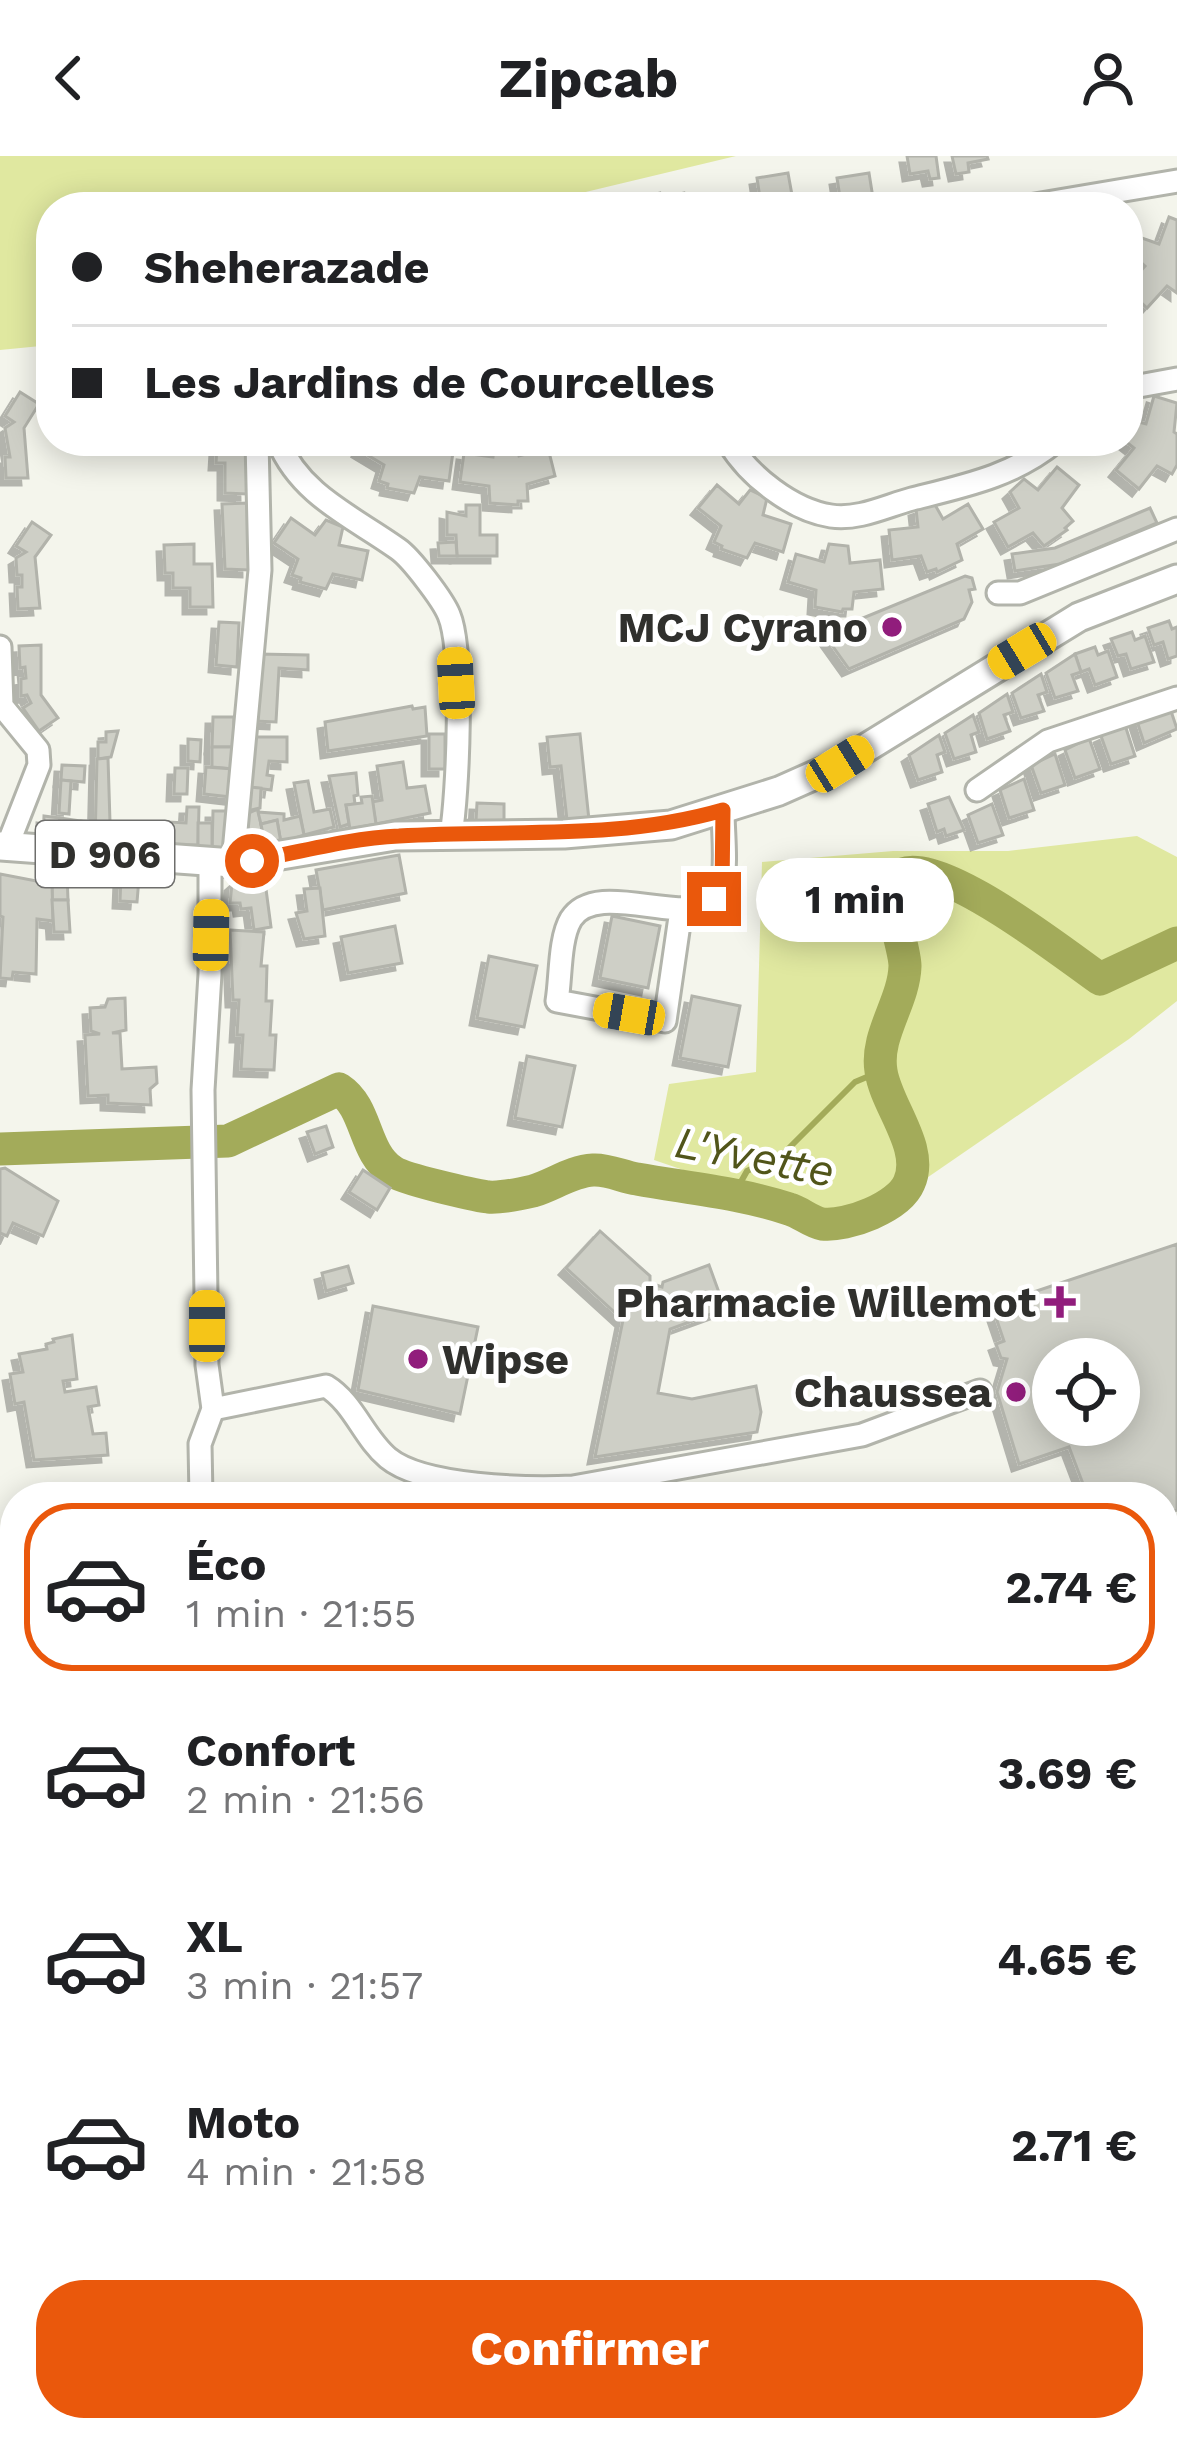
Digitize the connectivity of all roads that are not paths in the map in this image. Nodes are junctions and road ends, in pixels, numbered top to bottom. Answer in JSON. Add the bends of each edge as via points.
{"nodes":[{"id":1,"x":1177,"y":182,"type":"edge"},
{"id":2,"x":1141,"y":192,"type":"edge"},
{"id":3,"x":1177,"y":379,"type":"edge"},
{"id":4,"x":1143,"y":385,"type":"edge"},
{"id":5,"x":257,"y":456,"type":"edge"},
{"id":6,"x":284,"y":456,"type":"edge"},
{"id":7,"x":739,"y":456,"type":"edge"},
{"id":8,"x":1038,"y":456,"type":"edge"},
{"id":9,"x":1177,"y":529,"type":"edge"},
{"id":10,"x":1177,"y":579,"type":"edge"},
{"id":11,"x":998,"y":593,"type":"dead end"},
{"id":12,"x":0,"y":647,"type":"edge"},
{"id":13,"x":1177,"y":698,"type":"edge"},
{"id":14,"x":977,"y":790,"type":"dead end"},
{"id":15,"x":723,"y":810,"type":"junction"},
{"id":16,"x":451,"y":835,"type":"junction"},
{"id":17,"x":3,"y":847,"type":"edge"},
{"id":18,"x":222,"y":863,"type":"junction"},
{"id":19,"x":680,"y":910,"type":"junction"},
{"id":20,"x":980,"y":1391,"type":"dead end"},
{"id":21,"x":213,"y":1409,"type":"junction"},
{"id":22,"x":201,"y":1482,"type":"edge"},
{"id":23,"x":484,"y":1482,"type":"edge"},
{"id":24,"x":601,"y":1482,"type":"edge"}],
"edges":[{"from":1,"to":2,"type":"street"},
{"from":3,"to":4,"type":"street"},
{"from":5,"to":18,"type":"street","via":[[260,570]]},
{"from":6,"to":16,"type":"street","via":[[312,493],[405,554],[449,615],[457,708]]},
{"from":7,"to":8,"type":"street","via":[[791,500],[852,517],[962,489]]},
{"from":9,"to":11,"type":"street","via":[[1020,593]]},
{"from":10,"to":15,"type":"main road","via":[[1079,617],[840,764]]},
{"from":12,"to":17,"type":"street","via":[[2,706],[38,750],[39,765]]},
{"from":13,"to":14,"type":"street","via":[[1048,741]]},
{"from":15,"to":16,"type":"main road","via":[[671,825]]},
{"from":15,"to":19,"type":"street","via":[[722,887],[714,899]]},
{"from":16,"to":18,"type":"main road"},
{"from":17,"to":18,"type":"main road","number":"D 906"},
{"from":18,"to":21,"type":"street","via":[[202,1090]]},
{"from":19,"to":19,"type":"street","via":[[614,901],[577,912],[568,922],[557,1001],[665,1021]]},
{"from":20,"to":24,"type":"street","via":[[862,1435]]},
{"from":21,"to":22,"type":"street","via":[[200,1444]]},
{"from":21,"to":23,"type":"street","via":[[326,1386],[390,1460],[421,1474]]}]}
